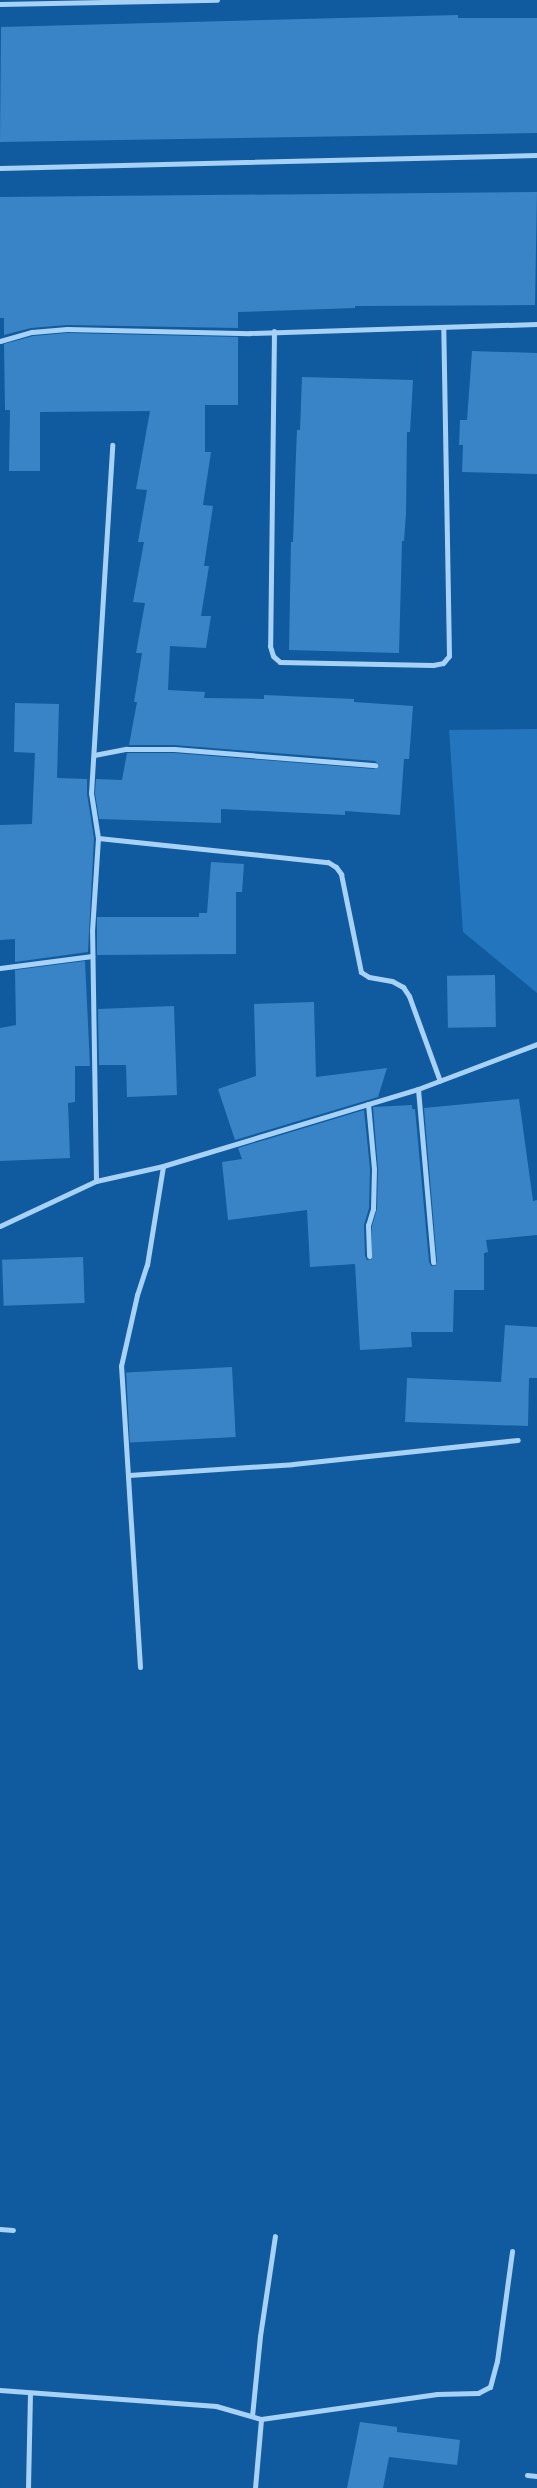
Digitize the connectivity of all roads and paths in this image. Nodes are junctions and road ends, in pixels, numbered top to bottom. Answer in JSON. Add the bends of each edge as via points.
{"nodes":[{"id":1,"x":216,"y":0,"type":"edge"},
{"id":2,"x":0,"y":4,"type":"edge"},
{"id":3,"x":537,"y":155,"type":"edge"},
{"id":4,"x":0,"y":168,"type":"edge"},
{"id":5,"x":537,"y":324,"type":"edge"},
{"id":6,"x":443,"y":327,"type":"junction"},
{"id":7,"x":274,"y":331,"type":"junction"},
{"id":8,"x":0,"y":341,"type":"edge"},
{"id":9,"x":112,"y":444,"type":"dead end"},
{"id":10,"x":94,"y":755,"type":"junction"},
{"id":11,"x":375,"y":765,"type":"dead end"},
{"id":12,"x":98,"y":838,"type":"junction"},
{"id":13,"x":92,"y":956,"type":"junction"},
{"id":14,"x":0,"y":968,"type":"edge"},
{"id":15,"x":537,"y":1044,"type":"edge"},
{"id":16,"x":440,"y":1081,"type":"junction"},
{"id":17,"x":418,"y":1089,"type":"junction"},
{"id":18,"x":368,"y":1104,"type":"junction"},
{"id":19,"x":162,"y":1166,"type":"junction"},
{"id":20,"x":96,"y":1181,"type":"junction"},
{"id":21,"x":0,"y":1226,"type":"edge"},
{"id":22,"x":369,"y":1256,"type":"dead end"},
{"id":23,"x":433,"y":1262,"type":"dead end"},
{"id":24,"x":518,"y":1440,"type":"dead end"},
{"id":25,"x":129,"y":1475,"type":"junction"},
{"id":26,"x":140,"y":1667,"type":"dead end"},
{"id":27,"x":0,"y":2229,"type":"edge"},
{"id":28,"x":13,"y":2230,"type":"dead end"},
{"id":29,"x":275,"y":2236,"type":"dead end"},
{"id":30,"x":512,"y":2251,"type":"dead end"},
{"id":31,"x":0,"y":2390,"type":"edge"},
{"id":32,"x":30,"y":2393,"type":"junction"},
{"id":33,"x":252,"y":2416,"type":"junction"},
{"id":34,"x":260,"y":2419,"type":"junction"},
{"id":35,"x":527,"y":2475,"type":"dead end"},
{"id":36,"x":537,"y":2476,"type":"edge"},
{"id":37,"x":28,"y":2488,"type":"edge"},
{"id":38,"x":255,"y":2488,"type":"edge"}],
"edges":[{"from":1,"to":2,"type":"street"},
{"from":3,"to":4,"type":"street"},
{"from":5,"to":6,"type":"street"},
{"from":6,"to":7,"type":"street"},
{"from":6,"to":7,"type":"street","via":[[449,656],[442,663],[433,665],[280,662],[273,656],[270,646]]},
{"from":7,"to":8,"type":"street","via":[[66,330],[32,332]]},
{"from":9,"to":10,"type":"street"},
{"from":10,"to":11,"type":"street","via":[[126,749],[174,749]]},
{"from":10,"to":12,"type":"street","via":[[91,793]]},
{"from":12,"to":13,"type":"street"},
{"from":12,"to":16,"type":"street","via":[[328,862],[336,867],[341,874],[361,972],[392,982],[409,996]]},
{"from":13,"to":14,"type":"street"},
{"from":13,"to":20,"type":"street"},
{"from":15,"to":16,"type":"street"},
{"from":16,"to":17,"type":"street"},
{"from":17,"to":18,"type":"street"},
{"from":17,"to":23,"type":"street"},
{"from":18,"to":19,"type":"street"},
{"from":18,"to":22,"type":"street","via":[[374,1169],[373,1209],[368,1225]]},
{"from":19,"to":20,"type":"street"},
{"from":19,"to":25,"type":"street","via":[[147,1265],[121,1366]]},
{"from":20,"to":21,"type":"street"},
{"from":24,"to":25,"type":"street","via":[[293,1464]]},
{"from":25,"to":26,"type":"street"},
{"from":27,"to":28,"type":"street"},
{"from":29,"to":33,"type":"street"},
{"from":30,"to":34,"type":"street","via":[[497,2361],[490,2387],[478,2394],[437,2394]]},
{"from":31,"to":32,"type":"street"},
{"from":32,"to":33,"type":"street","via":[[216,2406]]},
{"from":32,"to":37,"type":"street"},
{"from":33,"to":34,"type":"street"},
{"from":34,"to":38,"type":"street"},
{"from":35,"to":36,"type":"street"}]}
